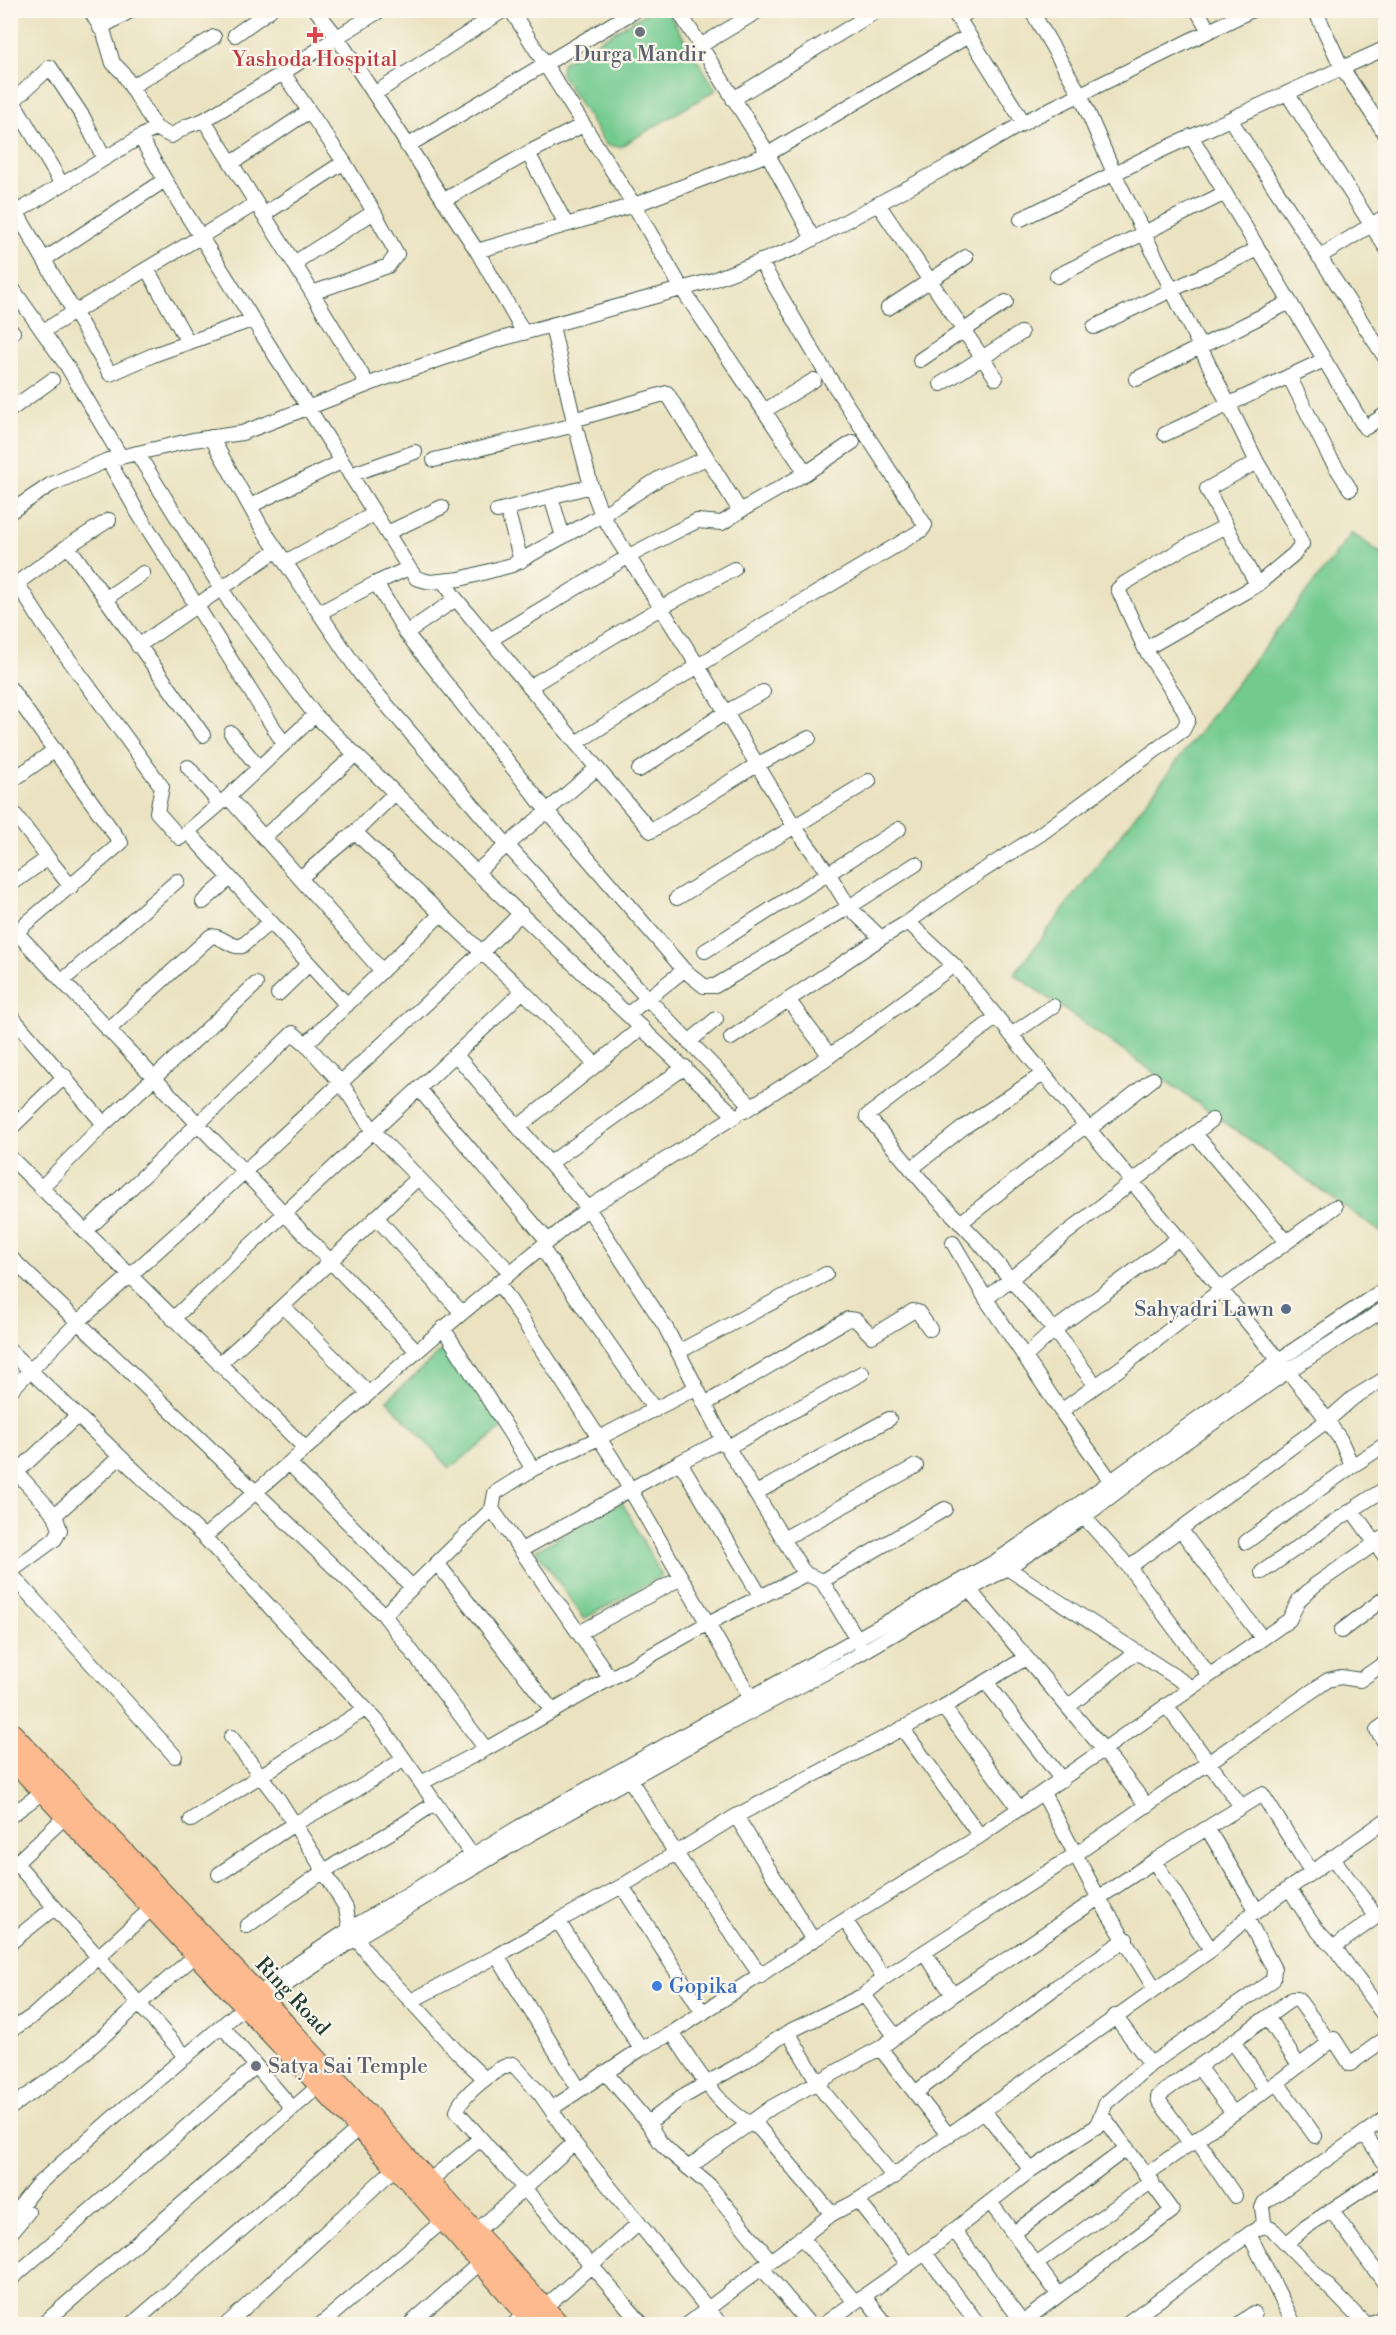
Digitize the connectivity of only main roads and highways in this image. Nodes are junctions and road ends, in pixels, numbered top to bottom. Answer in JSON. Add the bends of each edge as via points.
{"nodes":[{"id":1,"x":10,"y":1731,"type":"edge"},
{"id":2,"x":10,"y":1757,"type":"edge"},
{"id":3,"x":255,"y":2004,"type":"junction"},
{"id":4,"x":530,"y":2318,"type":"edge"},
{"id":5,"x":559,"y":2325,"type":"edge"}],
"edges":[{"from":1,"to":3,"type":"highway","name":"Ring Road"},
{"from":2,"to":3,"type":"highway","name":"Ring Road","via":[[196,1955]]},
{"from":3,"to":4,"type":"highway","name":"Ring Road","via":[[320,2085]]},
{"from":3,"to":4,"type":"highway","name":"Ring Road","via":[[476,2232]]},
{"from":4,"to":5,"type":"highway","name":"Ring Road"}]}
